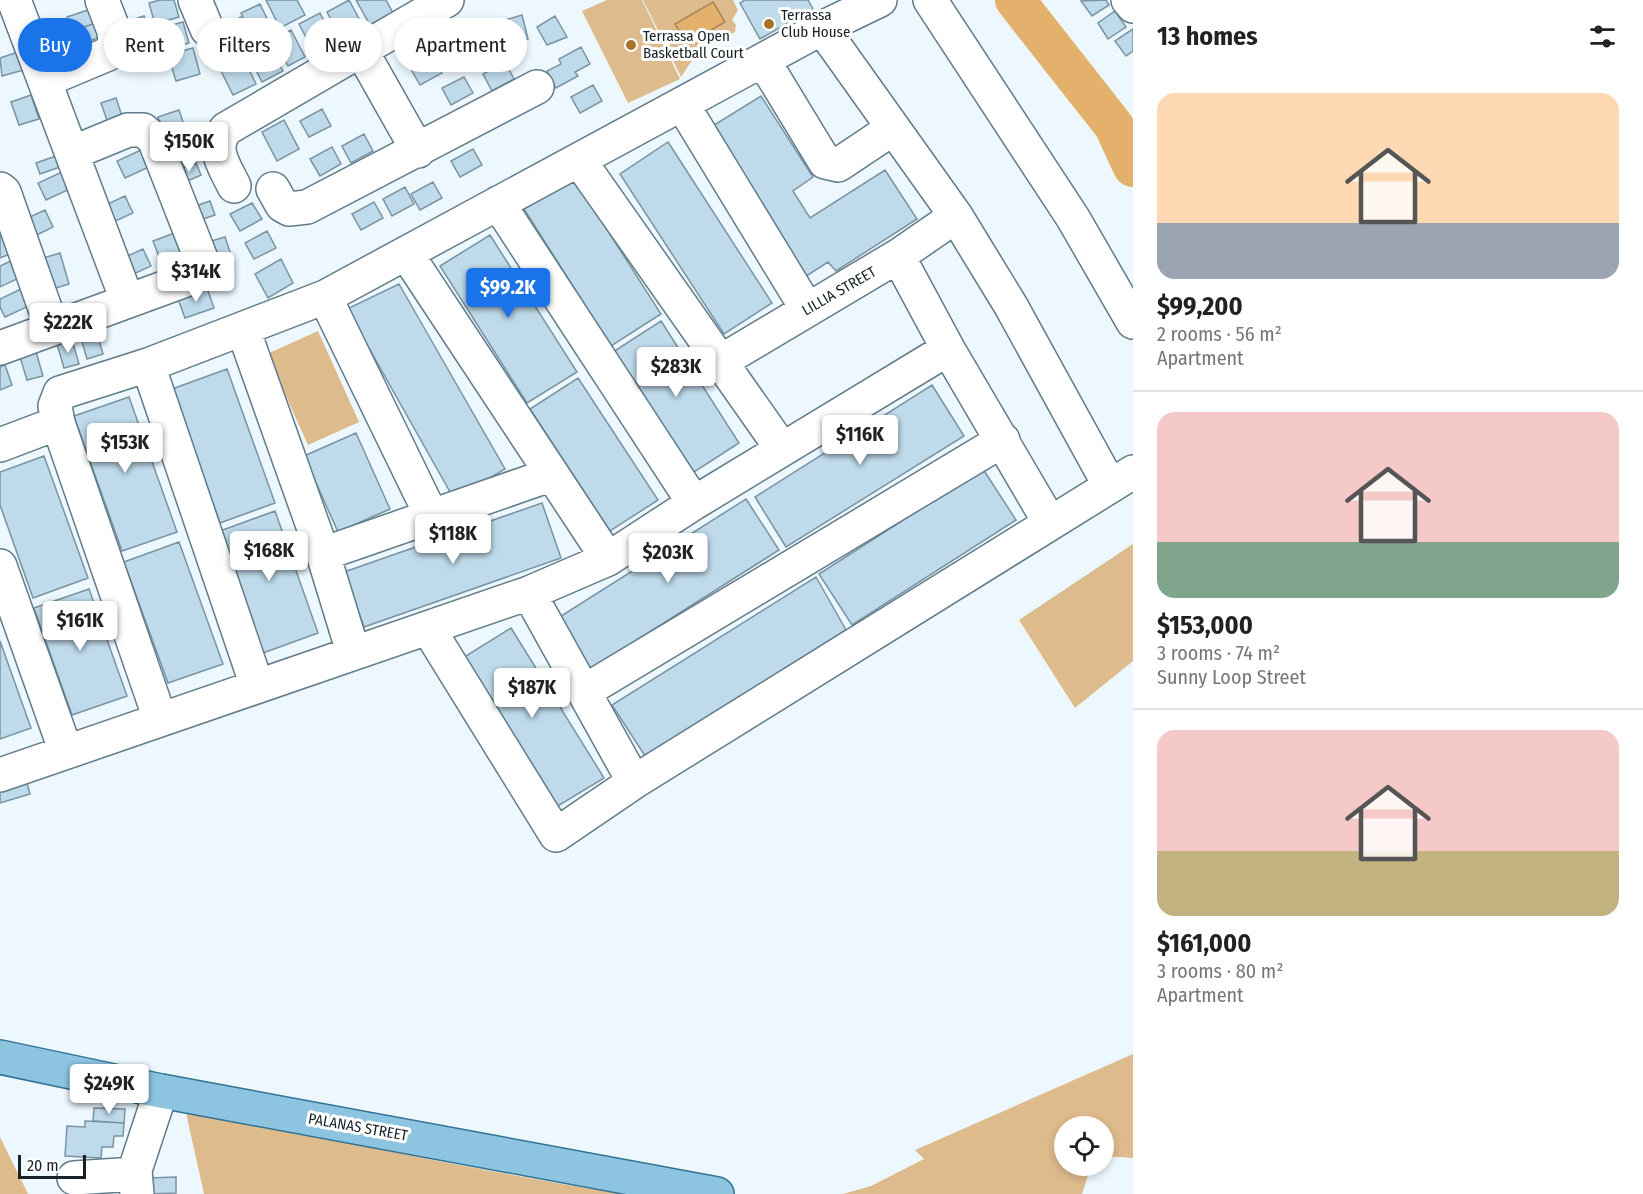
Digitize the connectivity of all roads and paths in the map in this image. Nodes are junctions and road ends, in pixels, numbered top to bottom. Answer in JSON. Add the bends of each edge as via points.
{"nodes":[{"id":1,"x":14,"y":0,"type":"edge"},
{"id":2,"x":102,"y":0,"type":"edge"},
{"id":3,"x":447,"y":0,"type":"edge"},
{"id":4,"x":880,"y":0,"type":"edge"},
{"id":5,"x":930,"y":0,"type":"edge"},
{"id":6,"x":1128,"y":0,"type":"edge"},
{"id":7,"x":1133,"y":6,"type":"edge"},
{"id":8,"x":822,"y":28,"type":"junction"},
{"id":9,"x":382,"y":38,"type":"edge"},
{"id":10,"x":763,"y":60,"type":"junction"},
{"id":11,"x":323,"y":72,"type":"edge"},
{"id":12,"x":373,"y":72,"type":"edge"},
{"id":13,"x":46,"y":80,"type":"junction"},
{"id":14,"x":537,"y":87,"type":"dead end"},
{"id":15,"x":682,"y":104,"type":"junction"},
{"id":16,"x":892,"y":129,"type":"junction"},
{"id":17,"x":418,"y":151,"type":"junction"},
{"id":18,"x":72,"y":153,"type":"junction"},
{"id":19,"x":579,"y":160,"type":"junction"},
{"id":20,"x":234,"y":186,"type":"dead end"},
{"id":21,"x":0,"y":189,"type":"edge"},
{"id":22,"x":273,"y":189,"type":"dead end"},
{"id":23,"x":498,"y":203,"type":"junction"},
{"id":24,"x":956,"y":216,"type":"junction"},
{"id":25,"x":406,"y":253,"type":"junction"},
{"id":26,"x":898,"y":256,"type":"junction"},
{"id":27,"x":325,"y":297,"type":"junction"},
{"id":28,"x":127,"y":300,"type":"junction"},
{"id":29,"x":807,"y":309,"type":"junction"},
{"id":30,"x":1133,"y":322,"type":"edge"},
{"id":31,"x":52,"y":328,"type":"junction"},
{"id":32,"x":243,"y":329,"type":"junction"},
{"id":33,"x":0,"y":348,"type":"edge"},
{"id":34,"x":948,"y":349,"type":"junction"},
{"id":35,"x":720,"y":362,"type":"junction"},
{"id":36,"x":148,"y":365,"type":"junction"},
{"id":37,"x":58,"y":423,"type":"junction"},
{"id":38,"x":1003,"y":440,"type":"junction"},
{"id":39,"x":0,"y":445,"type":"edge"},
{"id":40,"x":782,"y":449,"type":"junction"},
{"id":41,"x":550,"y":475,"type":"junction"},
{"id":42,"x":1121,"y":479,"type":"edge"},
{"id":43,"x":694,"y":502,"type":"junction"},
{"id":44,"x":432,"y":517,"type":"junction"},
{"id":45,"x":1050,"y":523,"type":"junction"},
{"id":46,"x":323,"y":554,"type":"junction"},
{"id":47,"x":608,"y":559,"type":"junction"},
{"id":48,"x":0,"y":566,"type":"edge"},
{"id":49,"x":529,"y":593,"type":"junction"},
{"id":50,"x":428,"y":628,"type":"junction"},
{"id":51,"x":353,"y":652,"type":"junction"},
{"id":52,"x":257,"y":686,"type":"junction"},
{"id":53,"x":585,"y":691,"type":"junction"},
{"id":54,"x":160,"y":719,"type":"junction"},
{"id":55,"x":66,"y":752,"type":"junction"},
{"id":56,"x":0,"y":775,"type":"edge"},
{"id":57,"x":634,"y":782,"type":"junction"},
{"id":58,"x":0,"y":1057,"type":"edge"},
{"id":59,"x":161,"y":1091,"type":"junction"},
{"id":60,"x":74,"y":1178,"type":"dead end"},
{"id":61,"x":136,"y":1184,"type":"edge"},
{"id":62,"x":714,"y":1194,"type":"edge"}],
"edges":[{"from":1,"to":13,"type":"street"},
{"from":2,"to":13,"type":"street","via":[[116,44],[108,54]]},
{"from":3,"to":9,"type":"street"},
{"from":4,"to":8,"type":"street"},
{"from":5,"to":30,"type":"street","via":[[1073,218]]},
{"from":6,"to":7,"type":"street"},
{"from":8,"to":10,"type":"street"},
{"from":8,"to":16,"type":"street"},
{"from":10,"to":15,"type":"street"},
{"from":10,"to":16,"type":"street","via":[[825,162],[838,165]]},
{"from":11,"to":20,"type":"street","via":[[226,129],[219,137],[217,146]]},
{"from":12,"to":17,"type":"street"},
{"from":13,"to":18,"type":"street"},
{"from":14,"to":17,"type":"street"},
{"from":15,"to":19,"type":"street"},
{"from":15,"to":29,"type":"street"},
{"from":16,"to":24,"type":"street"},
{"from":17,"to":22,"type":"street","via":[[298,210],[282,205]]},
{"from":18,"to":28,"type":"street"},
{"from":18,"to":28,"type":"street","via":[[128,130],[148,134],[154,139],[202,261],[199,272],[191,278]]},
{"from":19,"to":23,"type":"street"},
{"from":19,"to":35,"type":"street"},
{"from":21,"to":31,"type":"street"},
{"from":23,"to":25,"type":"street"},
{"from":23,"to":43,"type":"street"},
{"from":24,"to":26,"type":"street","name":"LILLIA STREET"},
{"from":24,"to":42,"type":"street"},
{"from":25,"to":27,"type":"street"},
{"from":25,"to":41,"type":"street"},
{"from":26,"to":29,"type":"street","name":"LILLIA STREET"},
{"from":26,"to":34,"type":"street"},
{"from":27,"to":32,"type":"street"},
{"from":27,"to":44,"type":"street"},
{"from":28,"to":31,"type":"street"},
{"from":29,"to":35,"type":"street","name":"LILLIA STREET"},
{"from":31,"to":33,"type":"street"},
{"from":32,"to":36,"type":"street"},
{"from":32,"to":46,"type":"street"},
{"from":34,"to":38,"type":"street"},
{"from":34,"to":40,"type":"street"},
{"from":35,"to":40,"type":"street"},
{"from":36,"to":37,"type":"street","via":[[60,393],[55,406]]},
{"from":36,"to":52,"type":"street"},
{"from":37,"to":39,"type":"street"},
{"from":37,"to":54,"type":"street"},
{"from":38,"to":45,"type":"street"},
{"from":38,"to":53,"type":"street"},
{"from":40,"to":43,"type":"street"},
{"from":41,"to":44,"type":"street"},
{"from":41,"to":47,"type":"street"},
{"from":42,"to":45,"type":"street"},
{"from":43,"to":47,"type":"street"},
{"from":44,"to":46,"type":"street"},
{"from":45,"to":57,"type":"street"},
{"from":46,"to":51,"type":"street"},
{"from":47,"to":49,"type":"street"},
{"from":48,"to":55,"type":"street"},
{"from":49,"to":50,"type":"street"},
{"from":49,"to":53,"type":"street"},
{"from":50,"to":51,"type":"street"},
{"from":50,"to":57,"type":"street","via":[[556,835]]},
{"from":51,"to":52,"type":"street"},
{"from":52,"to":54,"type":"street"},
{"from":53,"to":57,"type":"street"},
{"from":54,"to":55,"type":"street"},
{"from":55,"to":56,"type":"street"},
{"from":58,"to":59,"type":"main road","name":"PALANAS STREET"},
{"from":59,"to":61,"type":"street"},
{"from":59,"to":62,"type":"main road","name":"PALANAS STREET"},
{"from":60,"to":61,"type":"street"}]}
